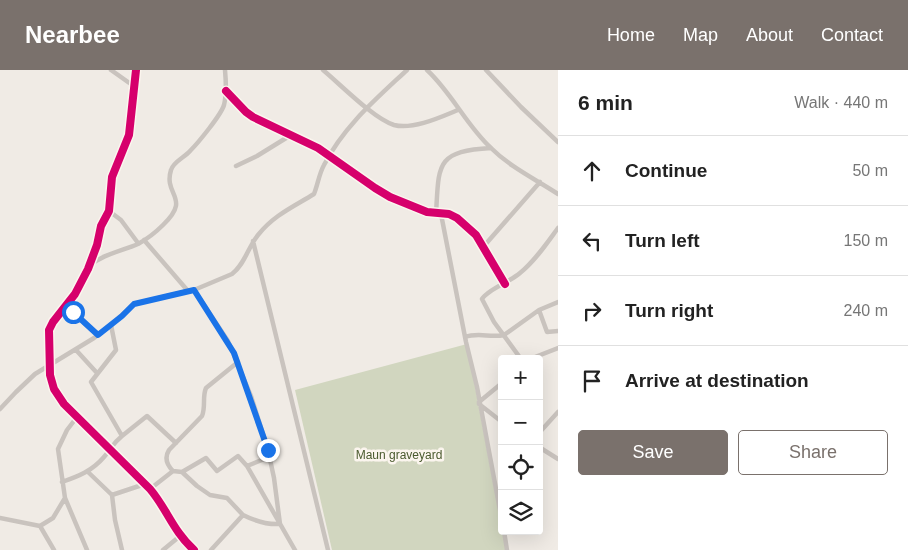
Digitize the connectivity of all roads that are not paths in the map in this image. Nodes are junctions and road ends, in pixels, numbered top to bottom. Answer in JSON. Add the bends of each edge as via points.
{"nodes":[{"id":1,"x":111,"y":70,"type":"edge"},
{"id":2,"x":136,"y":70,"type":"edge"},
{"id":3,"x":225,"y":70,"type":"edge"},
{"id":4,"x":324,"y":70,"type":"edge"},
{"id":5,"x":407,"y":70,"type":"edge"},
{"id":6,"x":427,"y":70,"type":"edge"},
{"id":7,"x":486,"y":70,"type":"edge"},
{"id":8,"x":135,"y":87,"type":"junction"},
{"id":9,"x":226,"y":91,"type":"junction"},
{"id":10,"x":368,"y":108,"type":"junction"},
{"id":11,"x":458,"y":110,"type":"junction"},
{"id":12,"x":291,"y":135,"type":"junction"},
{"id":13,"x":558,"y":142,"type":"edge"},
{"id":14,"x":490,"y":148,"type":"junction"},
{"id":15,"x":330,"y":156,"type":"junction"},
{"id":16,"x":236,"y":166,"type":"dead end"},
{"id":17,"x":540,"y":182,"type":"junction"},
{"id":18,"x":558,"y":194,"type":"edge"},
{"id":19,"x":109,"y":211,"type":"junction"},
{"id":20,"x":439,"y":214,"type":"junction"},
{"id":21,"x":558,"y":228,"type":"edge"},
{"id":22,"x":144,"y":240,"type":"junction"},
{"id":23,"x":253,"y":240,"type":"junction"},
{"id":24,"x":138,"y":243,"type":"junction"},
{"id":25,"x":484,"y":246,"type":"junction"},
{"id":26,"x":89,"y":266,"type":"junction"},
{"id":27,"x":505,"y":284,"type":"junction"},
{"id":28,"x":194,"y":290,"type":"junction"},
{"id":29,"x":188,"y":291,"type":"junction"},
{"id":30,"x":558,"y":302,"type":"edge"},
{"id":31,"x":68,"y":304,"type":"junction"},
{"id":32,"x":539,"y":310,"type":"junction"},
{"id":33,"x":111,"y":325,"type":"junction"},
{"id":34,"x":558,"y":331,"type":"edge"},
{"id":35,"x":98,"y":335,"type":"junction"},
{"id":36,"x":504,"y":335,"type":"junction"},
{"id":37,"x":465,"y":337,"type":"junction"},
{"id":38,"x":558,"y":348,"type":"edge"},
{"id":39,"x":76,"y":350,"type":"junction"},
{"id":40,"x":518,"y":355,"type":"edge"},
{"id":41,"x":540,"y":355,"type":"edge"},
{"id":42,"x":238,"y":362,"type":"junction"},
{"id":43,"x":50,"y":365,"type":"junction"},
{"id":44,"x":97,"y":373,"type":"junction"},
{"id":45,"x":498,"y":386,"type":"edge"},
{"id":46,"x":479,"y":403,"type":"junction"},
{"id":47,"x":0,"y":409,"type":"edge"},
{"id":48,"x":558,"y":412,"type":"edge"},
{"id":49,"x":77,"y":417,"type":"junction"},
{"id":50,"x":498,"y":419,"type":"edge"},
{"id":51,"x":543,"y":429,"type":"edge"},
{"id":52,"x":122,"y":436,"type":"junction"},
{"id":53,"x":176,"y":443,"type":"junction"},
{"id":54,"x":109,"y":448,"type":"junction"},
{"id":55,"x":543,"y":450,"type":"edge"},
{"id":56,"x":269,"y":457,"type":"junction"},
{"id":57,"x":558,"y":459,"type":"edge"},
{"id":58,"x":247,"y":466,"type":"junction"},
{"id":59,"x":173,"y":471,"type":"junction"},
{"id":60,"x":88,"y":472,"type":"junction"},
{"id":61,"x":182,"y":472,"type":"junction"},
{"id":62,"x":62,"y":482,"type":"junction"},
{"id":63,"x":145,"y":484,"type":"junction"},
{"id":64,"x":150,"y":489,"type":"junction"},
{"id":65,"x":112,"y":495,"type":"junction"},
{"id":66,"x":65,"y":498,"type":"junction"},
{"id":67,"x":498,"y":501,"type":"edge"},
{"id":68,"x":243,"y":515,"type":"junction"},
{"id":69,"x":0,"y":518,"type":"edge"},
{"id":70,"x":280,"y":524,"type":"junction"},
{"id":71,"x":40,"y":526,"type":"junction"},
{"id":72,"x":505,"y":535,"type":"edge"},
{"id":73,"x":180,"y":536,"type":"junction"},
{"id":74,"x":54,"y":550,"type":"edge"},
{"id":75,"x":87,"y":550,"type":"edge"},
{"id":76,"x":122,"y":550,"type":"edge"},
{"id":77,"x":163,"y":550,"type":"edge"},
{"id":78,"x":194,"y":550,"type":"edge"},
{"id":79,"x":211,"y":550,"type":"edge"},
{"id":80,"x":295,"y":550,"type":"edge"},
{"id":81,"x":328,"y":550,"type":"edge"},
{"id":82,"x":507,"y":550,"type":"edge"}],
"edges":[{"from":1,"to":8,"type":"street"},
{"from":2,"to":8,"type":"street"},
{"from":3,"to":9,"type":"street"},
{"from":4,"to":10,"type":"street"},
{"from":5,"to":10,"type":"street"},
{"from":6,"to":11,"type":"street"},
{"from":7,"to":13,"type":"street"},
{"from":8,"to":19,"type":"street","via":[[129,135],[112,177]]},
{"from":9,"to":12,"type":"street","via":[[246,112]]},
{"from":9,"to":22,"type":"street","via":[[218,116],[190,152],[171,169],[175,211]]},
{"from":10,"to":11,"type":"street","via":[[386,122],[408,126]]},
{"from":10,"to":15,"type":"street","via":[[346,130]]},
{"from":11,"to":14,"type":"street"},
{"from":12,"to":15,"type":"street"},
{"from":12,"to":16,"type":"street"},
{"from":14,"to":17,"type":"street","via":[[513,167]]},
{"from":14,"to":20,"type":"street","via":[[458,152],[447,160],[440,171]]},
{"from":15,"to":20,"type":"street","via":[[401,202]]},
{"from":15,"to":23,"type":"street","via":[[320,173],[314,194],[279,214]]},
{"from":17,"to":18,"type":"street"},
{"from":17,"to":25,"type":"street"},
{"from":19,"to":24,"type":"street","via":[[121,220]]},
{"from":19,"to":26,"type":"street"},
{"from":20,"to":25,"type":"street","via":[[449,214],[467,226]]},
{"from":20,"to":37,"type":"street"},
{"from":21,"to":27,"type":"street","via":[[528,266]]},
{"from":22,"to":24,"type":"street"},
{"from":22,"to":29,"type":"street"},
{"from":23,"to":28,"type":"street","via":[[238,270]]},
{"from":23,"to":81,"type":"street"},
{"from":24,"to":26,"type":"street"},
{"from":25,"to":27,"type":"street"},
{"from":26,"to":31,"type":"street"},
{"from":27,"to":36,"type":"street","via":[[482,299]]},
{"from":28,"to":29,"type":"street"},
{"from":28,"to":42,"type":"street"},
{"from":29,"to":33,"type":"street","via":[[134,304]]},
{"from":30,"to":32,"type":"street"},
{"from":31,"to":35,"type":"street"},
{"from":31,"to":43,"type":"street","via":[[49,330]]},
{"from":32,"to":34,"type":"street","via":[[547,332]]},
{"from":32,"to":36,"type":"street"},
{"from":33,"to":35,"type":"street"},
{"from":33,"to":44,"type":"street","via":[[116,350]]},
{"from":35,"to":39,"type":"street"},
{"from":36,"to":37,"type":"street"},
{"from":36,"to":40,"type":"street"},
{"from":37,"to":46,"type":"street"},
{"from":38,"to":41,"type":"street"},
{"from":39,"to":43,"type":"street"},
{"from":39,"to":44,"type":"street"},
{"from":42,"to":53,"type":"street","via":[[204,390],[202,416]]},
{"from":42,"to":56,"type":"street"},
{"from":43,"to":47,"type":"street","via":[[35,374]]},
{"from":43,"to":49,"type":"street","via":[[54,389]]},
{"from":44,"to":52,"type":"street","via":[[91,382]]},
{"from":45,"to":46,"type":"street"},
{"from":46,"to":50,"type":"street"},
{"from":46,"to":67,"type":"street"},
{"from":48,"to":51,"type":"street"},
{"from":49,"to":54,"type":"street"},
{"from":49,"to":62,"type":"street","via":[[58,449]]},
{"from":52,"to":53,"type":"street","via":[[147,416]]},
{"from":52,"to":54,"type":"street"},
{"from":53,"to":59,"type":"street","via":[[166,457]]},
{"from":54,"to":60,"type":"street"},
{"from":54,"to":63,"type":"street"},
{"from":55,"to":57,"type":"street"},
{"from":56,"to":58,"type":"street"},
{"from":56,"to":70,"type":"street"},
{"from":58,"to":61,"type":"street","via":[[236,456],[217,471],[206,458]]},
{"from":58,"to":70,"type":"street"},
{"from":59,"to":61,"type":"street"},
{"from":59,"to":64,"type":"street"},
{"from":60,"to":62,"type":"street"},
{"from":60,"to":65,"type":"street"},
{"from":61,"to":68,"type":"street","via":[[210,495],[227,498]]},
{"from":62,"to":66,"type":"street"},
{"from":63,"to":64,"type":"street"},
{"from":63,"to":65,"type":"street"},
{"from":64,"to":73,"type":"street"},
{"from":65,"to":76,"type":"street"},
{"from":66,"to":71,"type":"street","via":[[53,518]]},
{"from":66,"to":75,"type":"street"},
{"from":68,"to":70,"type":"street","via":[[260,523]]},
{"from":68,"to":79,"type":"street"},
{"from":69,"to":71,"type":"street"},
{"from":70,"to":80,"type":"street"},
{"from":71,"to":74,"type":"street"},
{"from":72,"to":82,"type":"street"},
{"from":73,"to":77,"type":"street"},
{"from":73,"to":78,"type":"street"}]}
